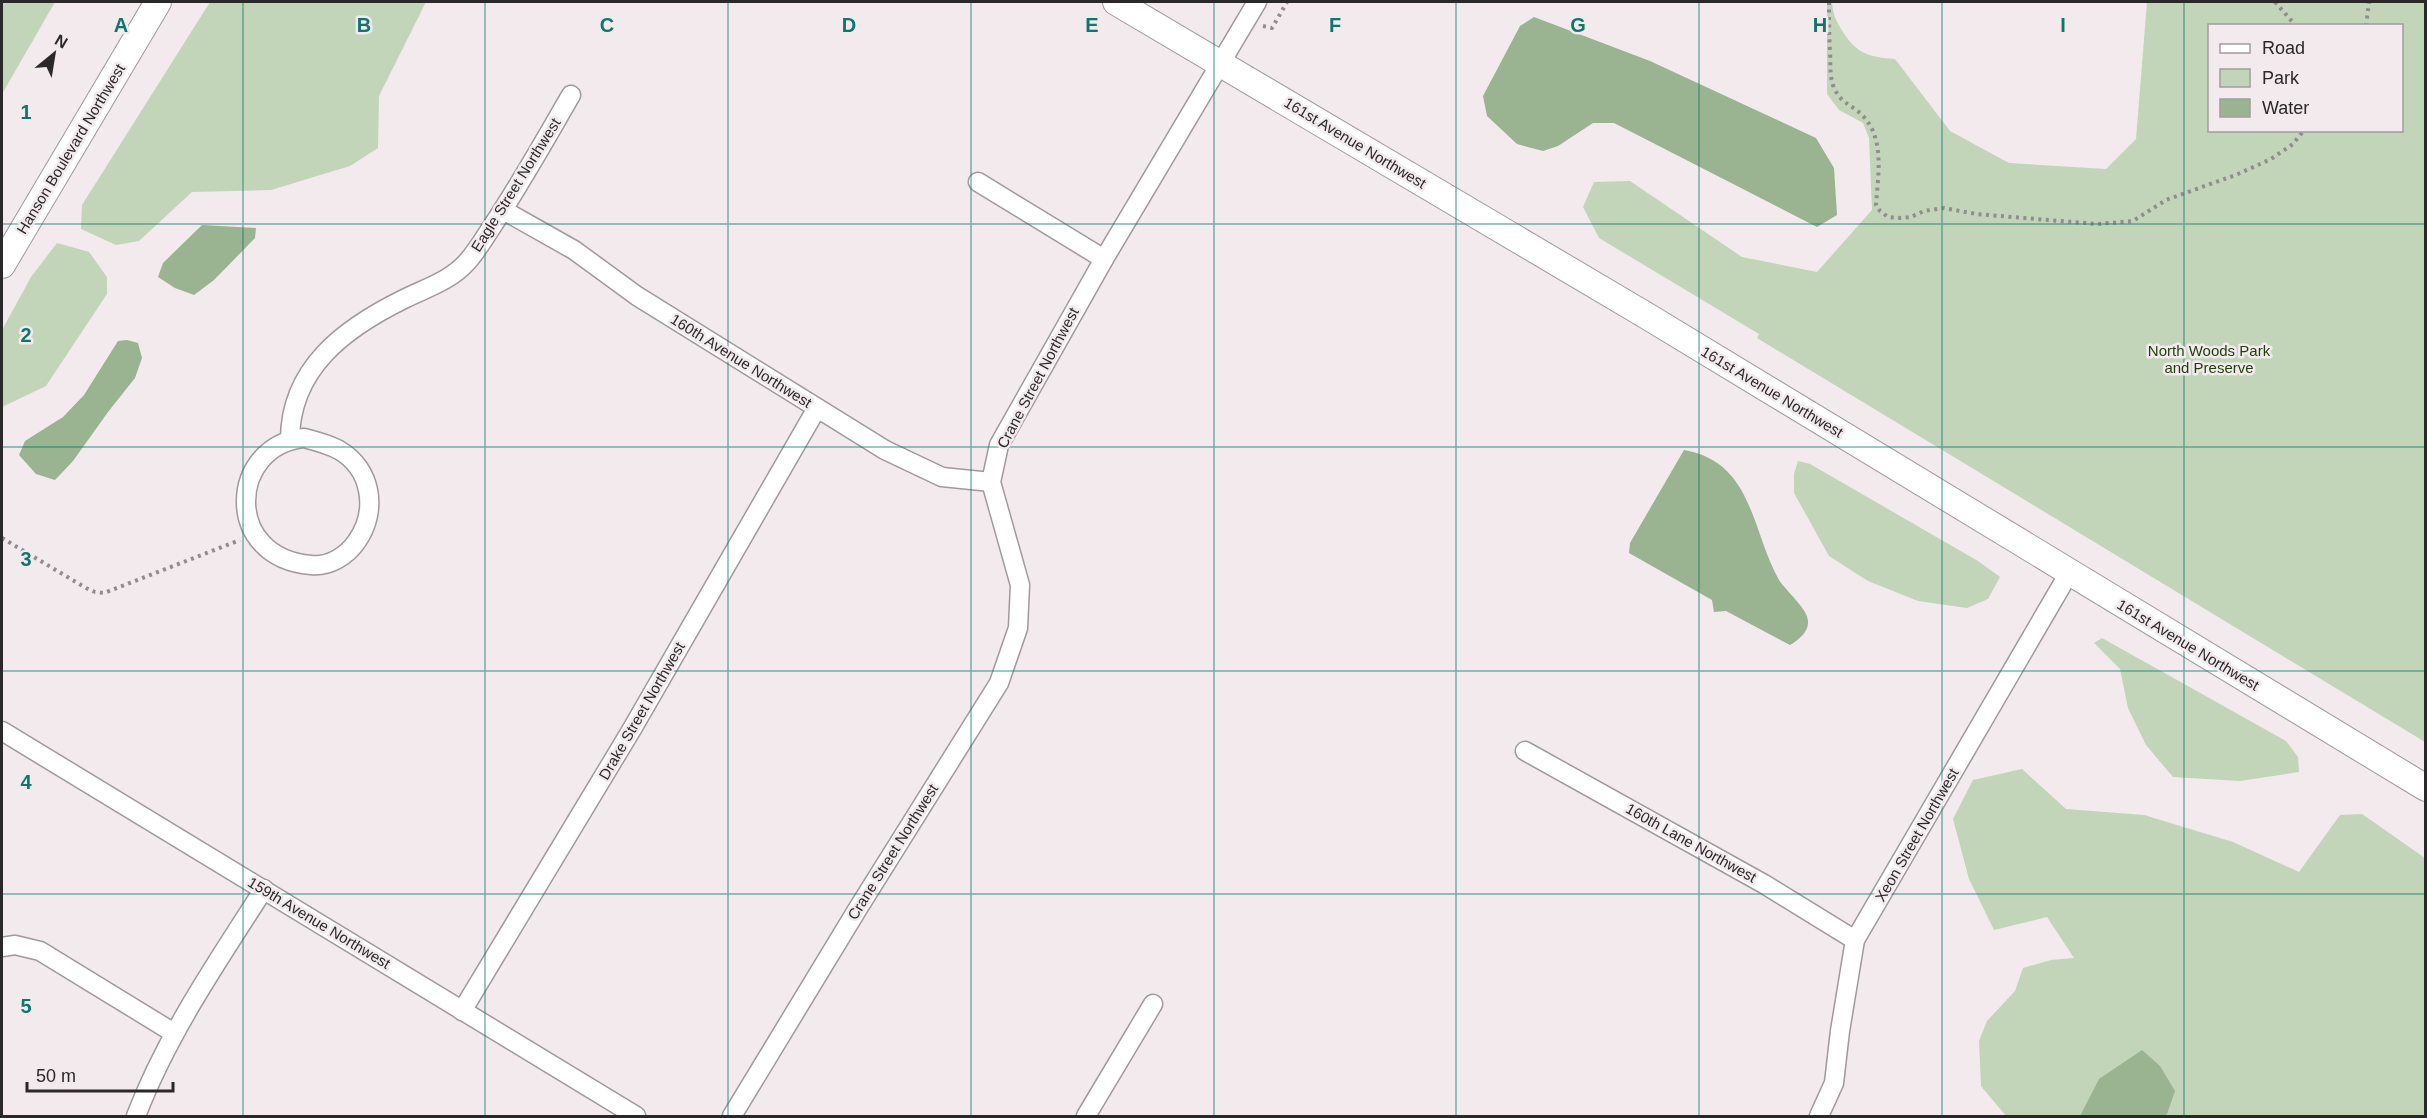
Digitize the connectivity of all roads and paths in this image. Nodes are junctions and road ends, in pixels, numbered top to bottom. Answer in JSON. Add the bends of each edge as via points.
{"nodes":[{"id":1,"x":158,"y":2,"type":"edge"},
{"id":2,"x":1116,"y":2,"type":"edge"},
{"id":3,"x":1257,"y":2,"type":"edge"},
{"id":4,"x":1829,"y":2,"type":"edge"},
{"id":5,"x":2275,"y":2,"type":"edge"},
{"id":6,"x":2369,"y":2,"type":"edge"},
{"id":7,"x":2294,"y":24,"type":"edge"},
{"id":8,"x":2366,"y":24,"type":"edge"},
{"id":9,"x":1220,"y":63,"type":"junction"},
{"id":10,"x":571,"y":95,"type":"dead end"},
{"id":11,"x":2302,"y":132,"type":"edge"},
{"id":12,"x":978,"y":182,"type":"dead end"},
{"id":13,"x":503,"y":210,"type":"junction"},
{"id":14,"x":1104,"y":259,"type":"junction"},
{"id":15,"x":2,"y":265,"type":"edge"},
{"id":16,"x":817,"y":408,"type":"junction"},
{"id":17,"x":290,"y":440,"type":"junction"},
{"id":18,"x":991,"y":482,"type":"junction"},
{"id":19,"x":253,"y":534,"type":"junction"},
{"id":20,"x":2,"y":538,"type":"edge"},
{"id":21,"x":2069,"y":573,"type":"junction"},
{"id":22,"x":2,"y":731,"type":"edge"},
{"id":23,"x":1525,"y":751,"type":"dead end"},
{"id":24,"x":2426,"y":788,"type":"edge"},
{"id":25,"x":264,"y":889,"type":"junction"},
{"id":26,"x":1855,"y":940,"type":"junction"},
{"id":27,"x":2,"y":946,"type":"edge"},
{"id":28,"x":1153,"y":1005,"type":"dead end"},
{"id":29,"x":462,"y":1011,"type":"junction"},
{"id":30,"x":174,"y":1033,"type":"junction"},
{"id":31,"x":136,"y":1116,"type":"edge"},
{"id":32,"x":636,"y":1116,"type":"edge"},
{"id":33,"x":732,"y":1116,"type":"edge"},
{"id":34,"x":1086,"y":1116,"type":"edge"},
{"id":35,"x":1819,"y":1116,"type":"edge"}],
"edges":[{"from":1,"to":15,"type":"main road","name":"Hanson Boulevard Northwest"},
{"from":2,"to":9,"type":"main road","name":"161st Avenue Northwest"},
{"from":3,"to":9,"type":"street","name":"Crane Street Northwest"},
{"from":4,"to":11,"type":"path","via":[[1828,69],[1840,100],[1863,116],[1870,128],[1879,153],[1876,205],[1888,217],[1911,217],[1944,208],[2097,224],[2133,221],[2166,200],[2271,159]]},
{"from":5,"to":7,"type":"path"},
{"from":6,"to":8,"type":"path"},
{"from":9,"to":14,"type":"street","name":"Crane Street Northwest"},
{"from":9,"to":21,"type":"main road","name":"161st Avenue Northwest","via":[[1647,316]]},
{"from":10,"to":13,"type":"street","name":"Eagle Street Northwest"},
{"from":12,"to":14,"type":"street"},
{"from":13,"to":16,"type":"street","name":"160th Avenue Northwest","via":[[574,250],[637,296]]},
{"from":13,"to":17,"type":"street","name":"Eagle Street Northwest","via":[[466,263],[448,278],[363,321],[336,341],[304,382],[294,404]]},
{"from":14,"to":18,"type":"street","name":"Crane Street Northwest","via":[[999,445]]},
{"from":16,"to":18,"type":"street","name":"160th Avenue Northwest","via":[[885,450],[942,477]]},
{"from":16,"to":29,"type":"street","name":"Drake Street Northwest","via":[[632,729]]},
{"from":17,"to":19,"type":"street","via":[[262,459],[253,475],[246,508]]},
{"from":17,"to":19,"type":"street","via":[[321,442],[354,462],[369,493],[367,524],[354,546],[341,558],[320,566],[296,564],[278,557]]},
{"from":18,"to":33,"type":"street","name":"Crane Street Northwest","via":[[1020,585],[1018,628],[999,683]]},
{"from":19,"to":20,"type":"path","via":[[104,593],[86,588]]},
{"from":21,"to":24,"type":"main road","name":"161st Avenue Northwest"},
{"from":21,"to":26,"type":"street","name":"Xeon Street Northwest"},
{"from":22,"to":25,"type":"street","name":"159th Avenue Northwest"},
{"from":23,"to":26,"type":"street","name":"160th Lane Northwest","via":[[1764,884]]},
{"from":25,"to":29,"type":"street","name":"159th Avenue Northwest"},
{"from":25,"to":30,"type":"street"},
{"from":26,"to":35,"type":"street","name":"Xeon Street Northwest","via":[[1834,1083]]},
{"from":27,"to":30,"type":"street","via":[[40,951]]},
{"from":28,"to":34,"type":"street"},
{"from":29,"to":32,"type":"street","name":"159th Avenue Northwest"},
{"from":30,"to":31,"type":"street"}]}
